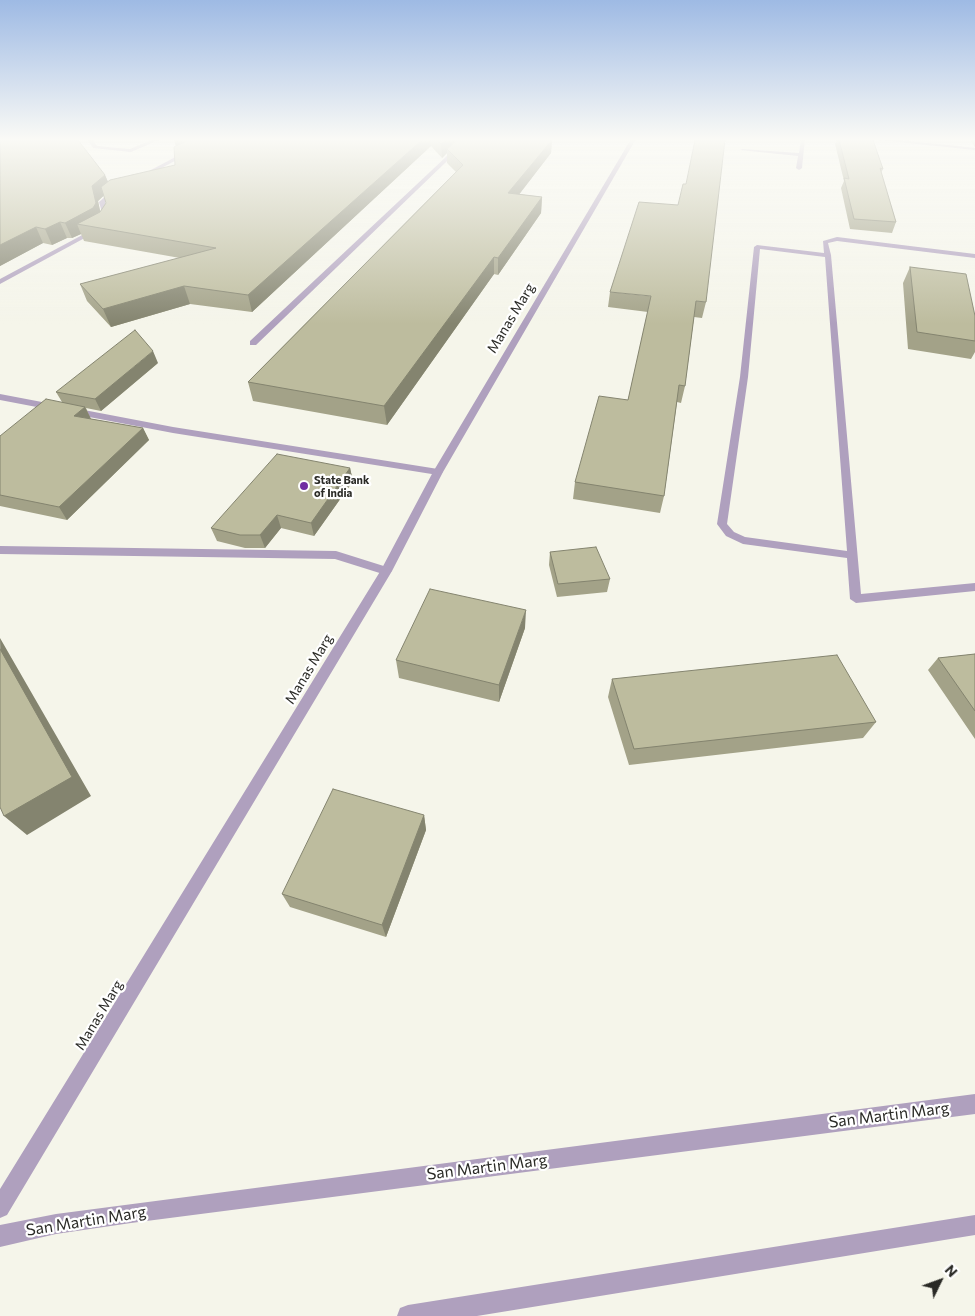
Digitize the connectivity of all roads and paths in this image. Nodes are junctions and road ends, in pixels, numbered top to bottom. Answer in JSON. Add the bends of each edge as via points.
{"nodes":[{"id":1,"x":104,"y":200,"type":"edge"},
{"id":2,"x":404,"y":200,"type":"edge"},
{"id":3,"x":598,"y":200,"type":"edge"},
{"id":4,"x":828,"y":255,"type":"junction"},
{"id":5,"x":975,"y":256,"type":"edge"},
{"id":6,"x":0,"y":282,"type":"edge"},
{"id":7,"x":253,"y":343,"type":"dead end"},
{"id":8,"x":0,"y":397,"type":"edge"},
{"id":9,"x":438,"y":472,"type":"junction"},
{"id":10,"x":0,"y":550,"type":"edge"},
{"id":11,"x":852,"y":555,"type":"junction"},
{"id":12,"x":386,"y":571,"type":"junction"},
{"id":13,"x":975,"y":587,"type":"edge"},
{"id":14,"x":975,"y":1104,"type":"edge"},
{"id":15,"x":0,"y":1208,"type":"edge"},
{"id":16,"x":975,"y":1225,"type":"edge"},
{"id":17,"x":0,"y":1236,"type":"edge"},
{"id":18,"x":408,"y":1316,"type":"edge"}],
"edges":[{"from":1,"to":6,"type":"street","via":[[107,219],[103,226]]},
{"from":2,"to":7,"type":"street"},
{"from":3,"to":9,"type":"street","name":"Manas Marg"},
{"from":4,"to":5,"type":"street","via":[[826,242],[837,239]]},
{"from":4,"to":11,"type":"street"},
{"from":4,"to":11,"type":"street","via":[[756,247],[744,377],[722,524],[730,534],[743,540]]},
{"from":8,"to":9,"type":"street","via":[[173,430]]},
{"from":9,"to":12,"type":"street","name":"Manas Marg"},
{"from":10,"to":12,"type":"street","via":[[336,555]]},
{"from":11,"to":13,"type":"street","via":[[856,598]]},
{"from":12,"to":15,"type":"street","name":"Manas Marg"},
{"from":14,"to":17,"type":"street","name":"San Martin Marg","via":[[132,1213]]},
{"from":16,"to":18,"type":"street"}]}
